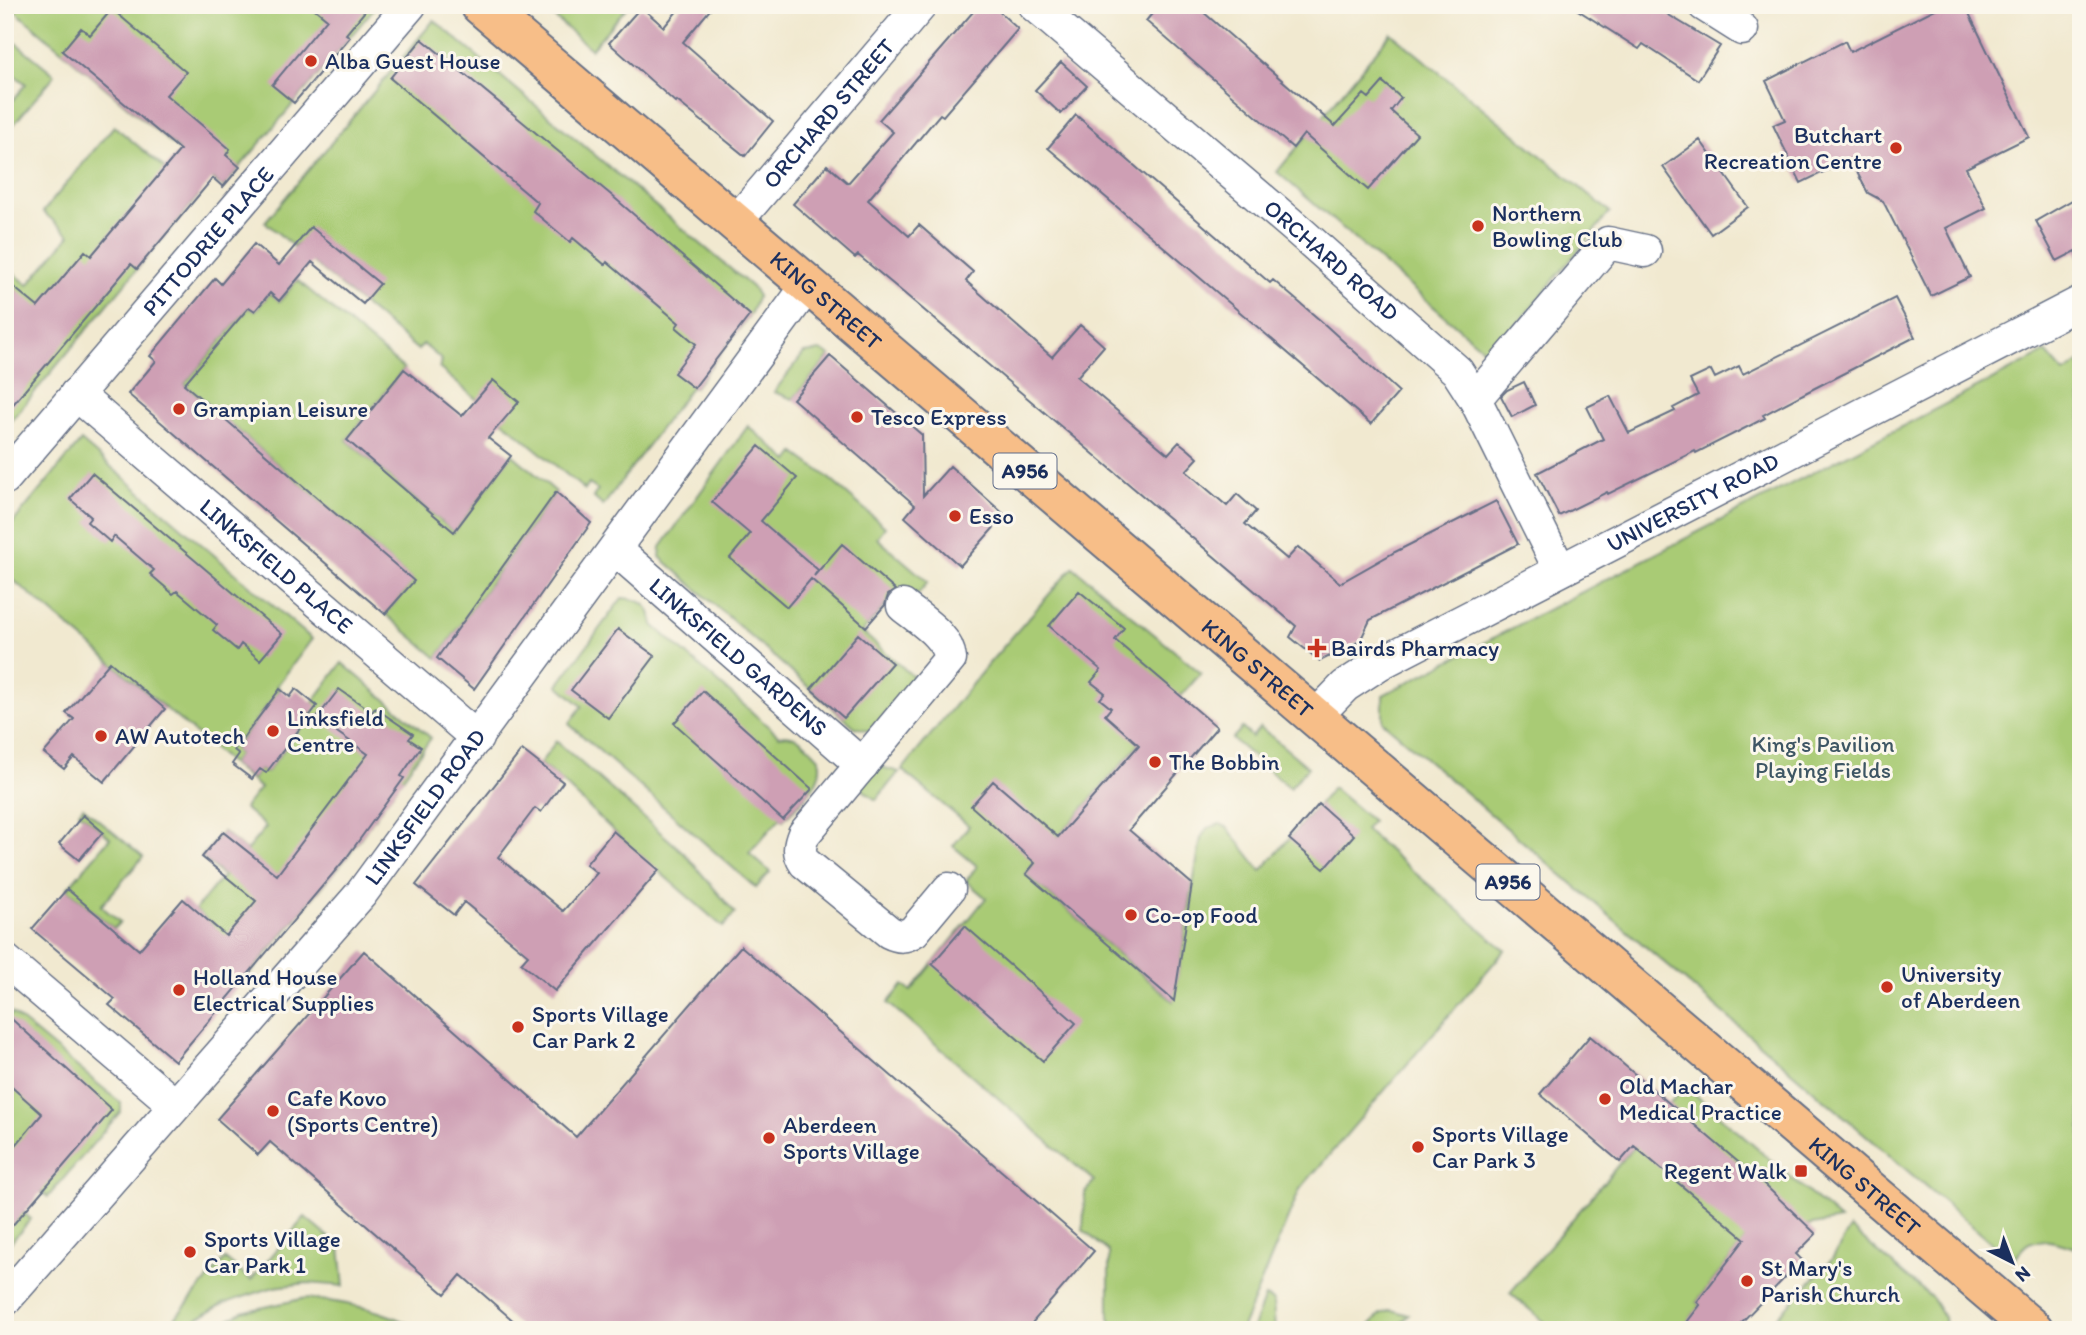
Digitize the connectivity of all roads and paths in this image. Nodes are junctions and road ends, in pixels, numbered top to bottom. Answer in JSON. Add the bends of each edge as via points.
{"nodes":[{"id":1,"x":410,"y":5,"type":"edge"},
{"id":2,"x":480,"y":5,"type":"edge"},
{"id":3,"x":920,"y":5,"type":"edge"},
{"id":4,"x":1034,"y":5,"type":"edge"},
{"id":5,"x":735,"y":223,"type":"junction"},
{"id":6,"x":1645,"y":251,"type":"dead end"},
{"id":7,"x":807,"y":285,"type":"junction"},
{"id":8,"x":2081,"y":302,"type":"edge"},
{"id":9,"x":76,"y":394,"type":"junction"},
{"id":10,"x":1475,"y":399,"type":"junction"},
{"id":11,"x":5,"y":478,"type":"edge"},
{"id":12,"x":615,"y":549,"type":"junction"},
{"id":13,"x":1560,"y":570,"type":"junction"},
{"id":14,"x":903,"y":606,"type":"dead end"},
{"id":15,"x":1314,"y":718,"type":"junction"},
{"id":16,"x":477,"y":738,"type":"junction"},
{"id":17,"x":862,"y":765,"type":"junction"},
{"id":18,"x":949,"y":889,"type":"dead end"},
{"id":19,"x":5,"y":960,"type":"edge"},
{"id":20,"x":175,"y":1105,"type":"junction"},
{"id":21,"x":5,"y":1300,"type":"edge"},
{"id":22,"x":2029,"y":1328,"type":"edge"}],
"edges":[{"from":1,"to":9,"type":"street","name":"PITTODRIE PLACE"},
{"from":2,"to":5,"type":"main road","name":"KING STREET","number":"A956"},
{"from":3,"to":5,"type":"street","name":"ORCHARD STREET"},
{"from":4,"to":10,"type":"street","name":"ORCHARD ROAD","via":[[1437,351]]},
{"from":5,"to":7,"type":"main road","name":"KING STREET","number":"A956"},
{"from":6,"to":10,"type":"street","via":[[1608,243]]},
{"from":7,"to":12,"type":"street","name":"LINKSFIELD ROAD"},
{"from":7,"to":15,"type":"main road","name":"KING STREET","number":"A956"},
{"from":8,"to":13,"type":"street","name":"UNIVERSITY ROAD"},
{"from":9,"to":11,"type":"street","name":"PITTODRIE PLACE"},
{"from":9,"to":16,"type":"street","name":"LINKSFIELD PLACE"},
{"from":10,"to":13,"type":"street","name":"ORCHARD ROAD"},
{"from":12,"to":16,"type":"street","name":"LINKSFIELD ROAD"},
{"from":12,"to":17,"type":"street","name":"LINKSFIELD GARDENS"},
{"from":13,"to":15,"type":"street","name":"UNIVERSITY ROAD","via":[[1359,676]]},
{"from":14,"to":17,"type":"street","via":[[944,641],[950,659]]},
{"from":15,"to":22,"type":"main road","name":"KING STREET","number":"A956"},
{"from":16,"to":20,"type":"street","name":"LINKSFIELD ROAD","via":[[361,894]]},
{"from":17,"to":18,"type":"street","via":[[804,834],[800,856],[898,937],[914,931]]},
{"from":19,"to":20,"type":"street"},
{"from":20,"to":21,"type":"street","name":"LINKSFIELD ROAD"}]}
